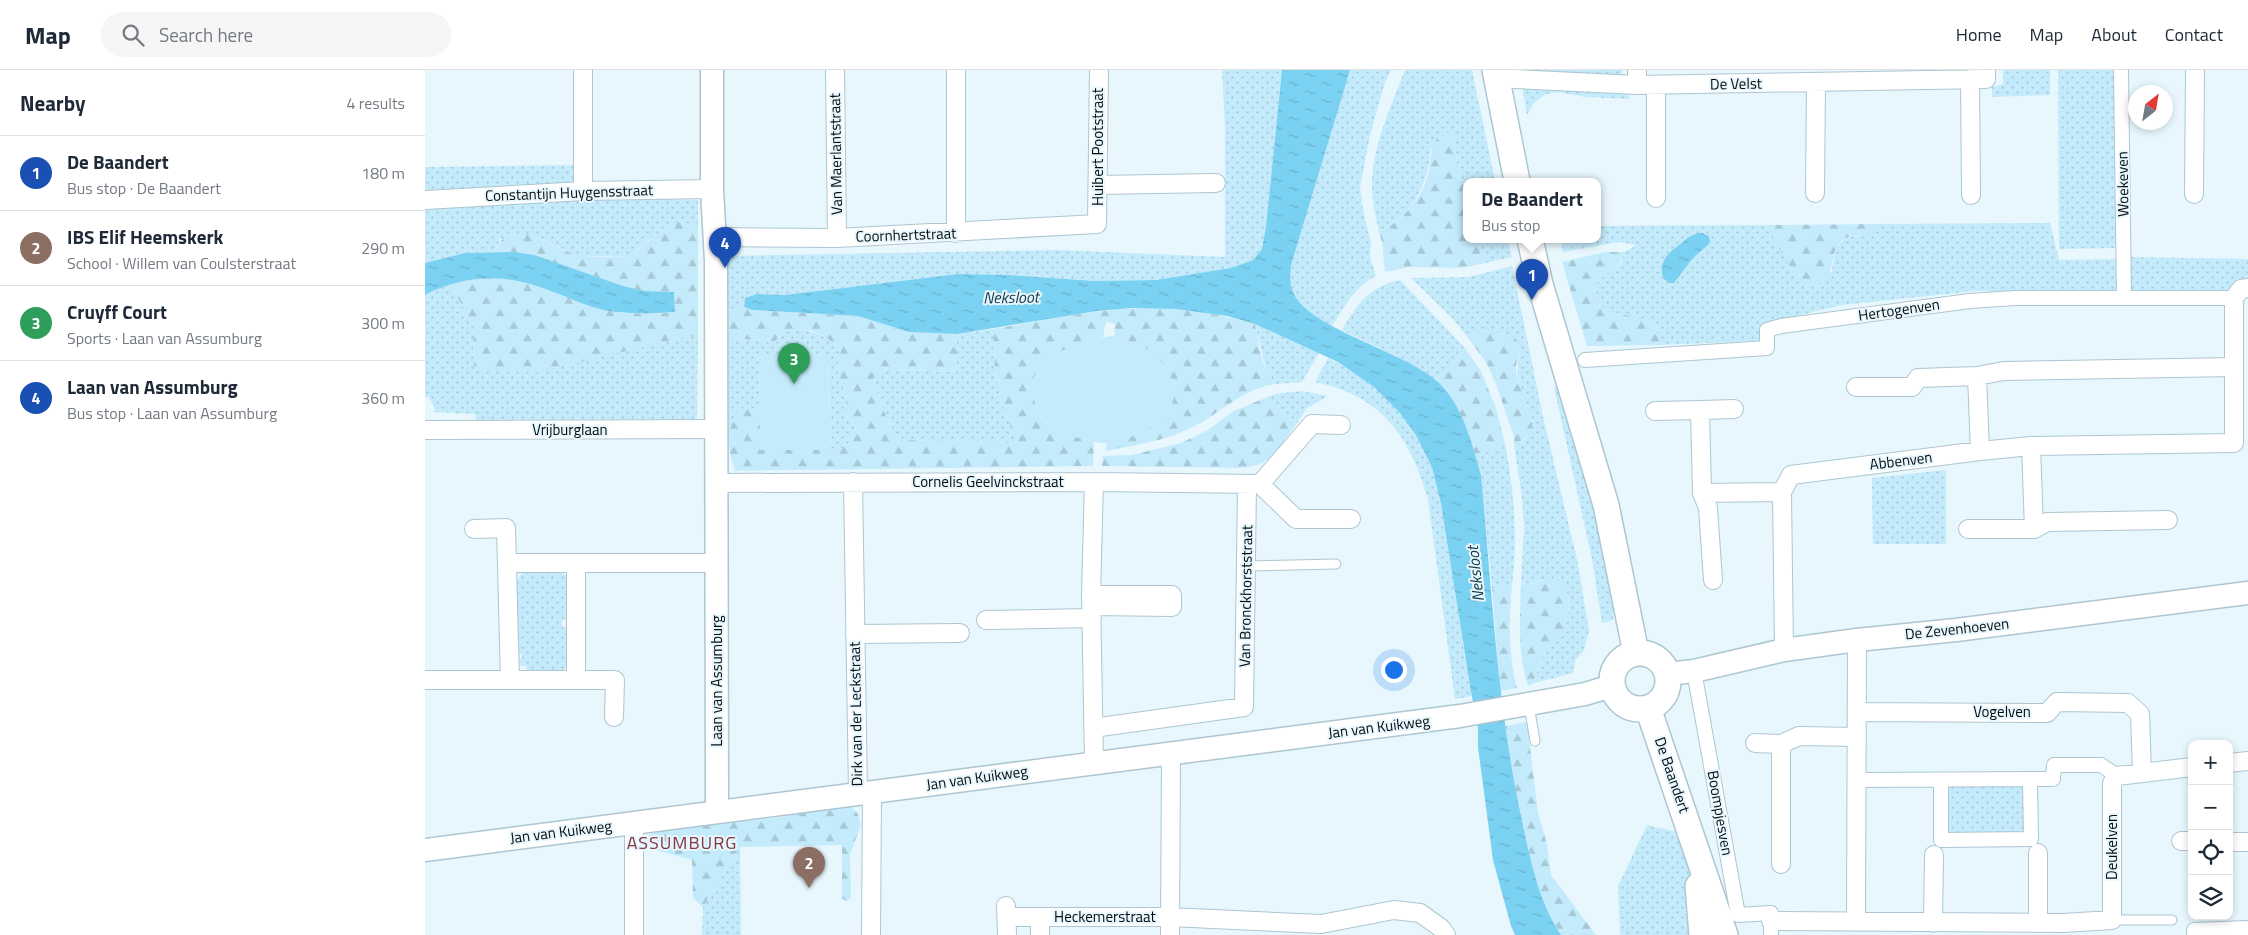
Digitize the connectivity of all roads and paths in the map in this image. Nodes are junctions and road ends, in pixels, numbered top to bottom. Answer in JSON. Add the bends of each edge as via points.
{"nodes":[{"id":1,"x":583,"y":70,"type":"edge"},
{"id":2,"x":712,"y":70,"type":"edge"},
{"id":3,"x":835,"y":70,"type":"edge"},
{"id":4,"x":956,"y":70,"type":"edge"},
{"id":5,"x":1099,"y":70,"type":"edge"},
{"id":6,"x":1986,"y":70,"type":"edge"},
{"id":7,"x":2121,"y":70,"type":"edge"},
{"id":8,"x":2195,"y":70,"type":"edge"},
{"id":9,"x":1495,"y":74,"type":"edge"},
{"id":10,"x":1637,"y":78,"type":"edge"},
{"id":11,"x":1970,"y":79,"type":"junction"},
{"id":12,"x":1816,"y":82,"type":"junction"},
{"id":13,"x":1656,"y":85,"type":"junction"},
{"id":14,"x":1516,"y":178,"type":"edge"},
{"id":15,"x":1216,"y":183,"type":"dead end"},
{"id":16,"x":1098,"y":185,"type":"junction"},
{"id":17,"x":712,"y":189,"type":"junction"},
{"id":18,"x":583,"y":191,"type":"junction"},
{"id":19,"x":1815,"y":193,"type":"dead end"},
{"id":20,"x":2194,"y":194,"type":"dead end"},
{"id":21,"x":1971,"y":195,"type":"dead end"},
{"id":22,"x":1656,"y":198,"type":"dead end"},
{"id":23,"x":425,"y":200,"type":"edge"},
{"id":24,"x":1097,"y":224,"type":"joint"},
{"id":25,"x":956,"y":233,"type":"junction"},
{"id":26,"x":715,"y":237,"type":"junction"},
{"id":27,"x":837,"y":238,"type":"junction"},
{"id":28,"x":1531,"y":243,"type":"edge"},
{"id":29,"x":2241,"y":293,"type":"edge"},
{"id":30,"x":2124,"y":298,"type":"junction"},
{"id":31,"x":1585,"y":360,"type":"dead end"},
{"id":32,"x":2233,"y":367,"type":"junction"},
{"id":33,"x":1977,"y":376,"type":"junction"},
{"id":34,"x":1855,"y":387,"type":"dead end"},
{"id":35,"x":1734,"y":409,"type":"dead end"},
{"id":36,"x":1700,"y":410,"type":"junction"},
{"id":37,"x":1655,"y":411,"type":"dead end"},
{"id":38,"x":2241,"y":418,"type":"edge"},
{"id":39,"x":1341,"y":424,"type":"dead end"},
{"id":40,"x":716,"y":429,"type":"junction"},
{"id":41,"x":425,"y":430,"type":"edge"},
{"id":42,"x":2031,"y":446,"type":"junction"},
{"id":43,"x":1980,"y":451,"type":"junction"},
{"id":44,"x":853,"y":482,"type":"junction"},
{"id":45,"x":1094,"y":482,"type":"junction"},
{"id":46,"x":716,"y":483,"type":"junction"},
{"id":47,"x":1253,"y":484,"type":"junction"},
{"id":48,"x":1782,"y":492,"type":"junction"},
{"id":49,"x":1702,"y":493,"type":"junction"},
{"id":50,"x":1351,"y":519,"type":"dead end"},
{"id":51,"x":2168,"y":520,"type":"dead end"},
{"id":52,"x":2034,"y":528,"type":"junction"},
{"id":53,"x":474,"y":529,"type":"dead end"},
{"id":54,"x":1968,"y":529,"type":"dead end"},
{"id":55,"x":507,"y":563,"type":"junction"},
{"id":56,"x":717,"y":563,"type":"junction"},
{"id":57,"x":576,"y":564,"type":"junction"},
{"id":58,"x":1336,"y":564,"type":"dead end"},
{"id":59,"x":1246,"y":566,"type":"junction"},
{"id":60,"x":1713,"y":580,"type":"dead end"},
{"id":61,"x":2248,"y":594,"type":"edge"},
{"id":62,"x":1092,"y":606,"type":"junction"},
{"id":63,"x":986,"y":620,"type":"dead end"},
{"id":64,"x":960,"y":633,"type":"dead end"},
{"id":65,"x":855,"y":634,"type":"junction"},
{"id":66,"x":1857,"y":640,"type":"junction"},
{"id":67,"x":1784,"y":650,"type":"junction"},
{"id":68,"x":1636,"y":653,"type":"junction"},
{"id":69,"x":1694,"y":671,"type":"junction"},
{"id":70,"x":1667,"y":674,"type":"junction"},
{"id":71,"x":425,"y":680,"type":"edge"},
{"id":72,"x":510,"y":680,"type":"junction"},
{"id":73,"x":576,"y":680,"type":"junction"},
{"id":74,"x":1612,"y":686,"type":"junction"},
{"id":75,"x":1521,"y":707,"type":"junction"},
{"id":76,"x":1648,"y":708,"type":"junction"},
{"id":77,"x":1857,"y":712,"type":"junction"},
{"id":78,"x":614,"y":717,"type":"dead end"},
{"id":79,"x":1093,"y":728,"type":"junction"},
{"id":80,"x":1857,"y":737,"type":"junction"},
{"id":81,"x":1535,"y":741,"type":"dead end"},
{"id":82,"x":1755,"y":743,"type":"dead end"},
{"id":83,"x":1781,"y":744,"type":"junction"},
{"id":84,"x":1171,"y":753,"type":"junction"},
{"id":85,"x":2248,"y":761,"type":"edge"},
{"id":86,"x":1094,"y":762,"type":"junction"},
{"id":87,"x":2233,"y":763,"type":"edge"},
{"id":88,"x":2188,"y":767,"type":"edge"},
{"id":89,"x":2142,"y":773,"type":"junction"},
{"id":90,"x":2117,"y":776,"type":"junction"},
{"id":91,"x":1857,"y":780,"type":"junction"},
{"id":92,"x":1941,"y":780,"type":"junction"},
{"id":93,"x":2030,"y":780,"type":"junction"},
{"id":94,"x":865,"y":793,"type":"junction"},
{"id":95,"x":717,"y":812,"type":"junction"},
{"id":96,"x":634,"y":823,"type":"junction"},
{"id":97,"x":2233,"y":842,"type":"edge"},
{"id":98,"x":2248,"y":842,"type":"edge"},
{"id":99,"x":1695,"y":843,"type":"junction"},
{"id":100,"x":425,"y":850,"type":"edge"},
{"id":101,"x":2038,"y":853,"type":"dead end"},
{"id":102,"x":1934,"y":855,"type":"dead end"},
{"id":103,"x":1781,"y":864,"type":"dead end"},
{"id":104,"x":1040,"y":917,"type":"junction"},
{"id":105,"x":1170,"y":917,"type":"junction"},
{"id":106,"x":1856,"y":920,"type":"junction"},
{"id":107,"x":2112,"y":920,"type":"junction"},
{"id":108,"x":2172,"y":920,"type":"dead end"},
{"id":109,"x":2038,"y":922,"type":"junction"},
{"id":110,"x":1933,"y":923,"type":"junction"},
{"id":111,"x":1771,"y":928,"type":"edge"},
{"id":112,"x":2248,"y":928,"type":"edge"},
{"id":113,"x":1893,"y":929,"type":"edge"},
{"id":114,"x":2063,"y":929,"type":"edge"},
{"id":115,"x":1322,"y":930,"type":"edge"},
{"id":116,"x":634,"y":935,"type":"edge"},
{"id":117,"x":871,"y":935,"type":"edge"},
{"id":118,"x":1007,"y":935,"type":"edge"},
{"id":119,"x":1040,"y":935,"type":"edge"},
{"id":120,"x":1170,"y":935,"type":"edge"},
{"id":121,"x":1446,"y":935,"type":"edge"},
{"id":122,"x":1702,"y":935,"type":"edge"},
{"id":123,"x":1725,"y":935,"type":"edge"},
{"id":124,"x":2194,"y":935,"type":"edge"}],
"edges":[{"from":1,"to":18,"type":"street"},
{"from":2,"to":17,"type":"street","name":"Laan van Assumburg"},
{"from":3,"to":27,"type":"street","name":"Van Maerlantstraat"},
{"from":4,"to":25,"type":"street"},
{"from":5,"to":16,"type":"street","name":"Huibert Pootstraat"},
{"from":6,"to":11,"type":"street","name":"De Velst","via":[[1986,79]]},
{"from":7,"to":30,"type":"street","name":"Woekeven"},
{"from":8,"to":20,"type":"street"},
{"from":9,"to":10,"type":"street","name":"De Velst"},
{"from":9,"to":14,"type":"main road"},
{"from":10,"to":13,"type":"street","name":"De Velst"},
{"from":11,"to":12,"type":"street","name":"De Velst"},
{"from":11,"to":21,"type":"street"},
{"from":12,"to":13,"type":"street","name":"De Velst"},
{"from":12,"to":19,"type":"street"},
{"from":13,"to":22,"type":"street"},
{"from":15,"to":16,"type":"street"},
{"from":16,"to":24,"type":"street","name":"Huibert Pootstraat"},
{"from":17,"to":18,"type":"street","name":"Constantijn Huygensstraat"},
{"from":17,"to":26,"type":"street","name":"Laan van Assumburg"},
{"from":18,"to":23,"type":"street","name":"Constantijn Huygensstraat"},
{"from":24,"to":25,"type":"street","name":"Coornhertstraat"},
{"from":25,"to":27,"type":"street","name":"Coornhertstraat"},
{"from":26,"to":27,"type":"street","name":"Coornhertstraat"},
{"from":26,"to":40,"type":"street","name":"Laan van Assumburg"},
{"from":28,"to":68,"type":"main road","via":[[1540,284],[1606,505]]},
{"from":29,"to":30,"type":"street","name":"Hertogenven"},
{"from":29,"to":32,"type":"street","name":"Abbenven"},
{"from":30,"to":31,"type":"street","name":"Hertogenven","via":[[1970,301],[1781,326],[1767,330],[1767,348]]},
{"from":32,"to":33,"type":"street","via":[[2004,371]]},
{"from":32,"to":38,"type":"street","name":"Abbenven"},
{"from":33,"to":34,"type":"street","via":[[1917,378],[1912,387]]},
{"from":33,"to":43,"type":"street"},
{"from":35,"to":36,"type":"street"},
{"from":36,"to":37,"type":"street"},
{"from":36,"to":49,"type":"street"},
{"from":38,"to":42,"type":"street","name":"Abbenven","via":[[2234,443]]},
{"from":39,"to":47,"type":"street","via":[[1311,424]]},
{"from":40,"to":41,"type":"street","name":"Vrijburglaan"},
{"from":40,"to":46,"type":"street","name":"Laan van Assumburg"},
{"from":42,"to":43,"type":"street","name":"Abbenven"},
{"from":42,"to":52,"type":"street"},
{"from":43,"to":48,"type":"street","name":"Abbenven","via":[[1791,474]]},
{"from":44,"to":45,"type":"street","name":"Cornelis Geelvinckstraat"},
{"from":44,"to":46,"type":"street","name":"Cornelis Geelvinckstraat"},
{"from":44,"to":65,"type":"street","name":"Dirk van der Leckstraat"},
{"from":45,"to":47,"type":"street","name":"Cornelis Geelvinckstraat"},
{"from":45,"to":62,"type":"street"},
{"from":46,"to":56,"type":"street","name":"Laan van Assumburg"},
{"from":47,"to":50,"type":"street","via":[[1296,519]]},
{"from":47,"to":59,"type":"street","name":"Van Bronckhorststraat"},
{"from":48,"to":49,"type":"street"},
{"from":48,"to":67,"type":"street"},
{"from":49,"to":60,"type":"street","via":[[1708,508]]},
{"from":51,"to":52,"type":"street","via":[[2047,522]]},
{"from":52,"to":54,"type":"street"},
{"from":53,"to":55,"type":"street","via":[[506,528]]},
{"from":55,"to":57,"type":"street"},
{"from":55,"to":72,"type":"street"},
{"from":56,"to":57,"type":"street"},
{"from":56,"to":95,"type":"street","name":"Laan van Assumburg"},
{"from":57,"to":73,"type":"street"},
{"from":58,"to":59,"type":"lane"},
{"from":59,"to":79,"type":"street","name":"Van Bronckhorststraat","via":[[1244,707]]},
{"from":61,"to":66,"type":"street","name":"De Zevenhoeven"},
{"from":62,"to":63,"type":"street"},
{"from":62,"to":79,"type":"street"},
{"from":64,"to":65,"type":"street","name":"Dirk van der Leckstraat"},
{"from":65,"to":94,"type":"street","name":"Dirk van der Leckstraat"},
{"from":66,"to":67,"type":"street","name":"De Zevenhoeven"},
{"from":66,"to":77,"type":"street"},
{"from":67,"to":69,"type":"street","name":"De Zevenhoeven"},
{"from":68,"to":70,"type":"main road","via":[[1655,657]]},
{"from":68,"to":74,"type":"main road","via":[[1620,661],[1612,677]]},
{"from":69,"to":70,"type":"street","name":"De Zevenhoeven"},
{"from":69,"to":111,"type":"street","name":"Boompjesven","via":[[1738,915],[1771,913]]},
{"from":70,"to":76,"type":"main road","via":[[1666,691],[1656,704]]},
{"from":71,"to":72,"type":"street"},
{"from":72,"to":73,"type":"street"},
{"from":73,"to":78,"type":"street","via":[[615,680]]},
{"from":74,"to":75,"type":"street","name":"Jan van Kuikweg"},
{"from":74,"to":76,"type":"main road","via":[[1621,702],[1639,709]]},
{"from":75,"to":81,"type":"lane"},
{"from":75,"to":84,"type":"street","name":"Jan van Kuikweg"},
{"from":76,"to":99,"type":"main road","name":"De Baandert"},
{"from":77,"to":80,"type":"street"},
{"from":77,"to":89,"type":"street","name":"Vogelven","via":[[2047,712],[2057,702],[2129,703],[2140,714]]},
{"from":79,"to":86,"type":"street"},
{"from":80,"to":83,"type":"street","via":[[1799,736]]},
{"from":80,"to":91,"type":"street"},
{"from":82,"to":83,"type":"street"},
{"from":83,"to":103,"type":"street"},
{"from":84,"to":86,"type":"street","name":"Jan van Kuikweg"},
{"from":84,"to":105,"type":"street"},
{"from":85,"to":87,"type":"street"},
{"from":86,"to":94,"type":"street","name":"Jan van Kuikweg"},
{"from":88,"to":89,"type":"street"},
{"from":89,"to":90,"type":"street"},
{"from":90,"to":93,"type":"street","via":[[2101,765],[2054,765],[2053,779]]},
{"from":90,"to":107,"type":"street","name":"Deukelven","via":[[2112,784]]},
{"from":91,"to":92,"type":"street"},
{"from":91,"to":106,"type":"street"},
{"from":92,"to":93,"type":"street"},
{"from":92,"to":93,"type":"street","via":[[1941,840],[2031,839]]},
{"from":94,"to":95,"type":"street","name":"Jan van Kuikweg"},
{"from":94,"to":117,"type":"street","name":"Dirk van der Leckstraat"},
{"from":95,"to":96,"type":"street","name":"Jan van Kuikweg"},
{"from":96,"to":100,"type":"street","name":"Jan van Kuikweg"},
{"from":96,"to":116,"type":"street"},
{"from":97,"to":98,"type":"street"},
{"from":99,"to":122,"type":"main road","name":"De Baandert"},
{"from":99,"to":123,"type":"main road","name":"De Baandert"},
{"from":101,"to":109,"type":"street"},
{"from":102,"to":110,"type":"street"},
{"from":104,"to":105,"type":"street","name":"Heckemerstraat"},
{"from":104,"to":118,"type":"street","name":"Heckemerstraat","via":[[1007,911]]},
{"from":104,"to":119,"type":"street","name":"Heckemerstraat"},
{"from":105,"to":115,"type":"street","name":"Heckemerstraat"},
{"from":105,"to":120,"type":"street"},
{"from":106,"to":111,"type":"street","name":"Boompjesven"},
{"from":106,"to":113,"type":"street"},
{"from":107,"to":108,"type":"lane"},
{"from":107,"to":114,"type":"street"},
{"from":109,"to":110,"type":"street"},
{"from":109,"to":114,"type":"street"},
{"from":110,"to":113,"type":"street"},
{"from":112,"to":124,"type":"street","via":[[2194,930]]},
{"from":115,"to":121,"type":"street","name":"Heckemerstraat","via":[[1394,910],[1420,913]]}]}
